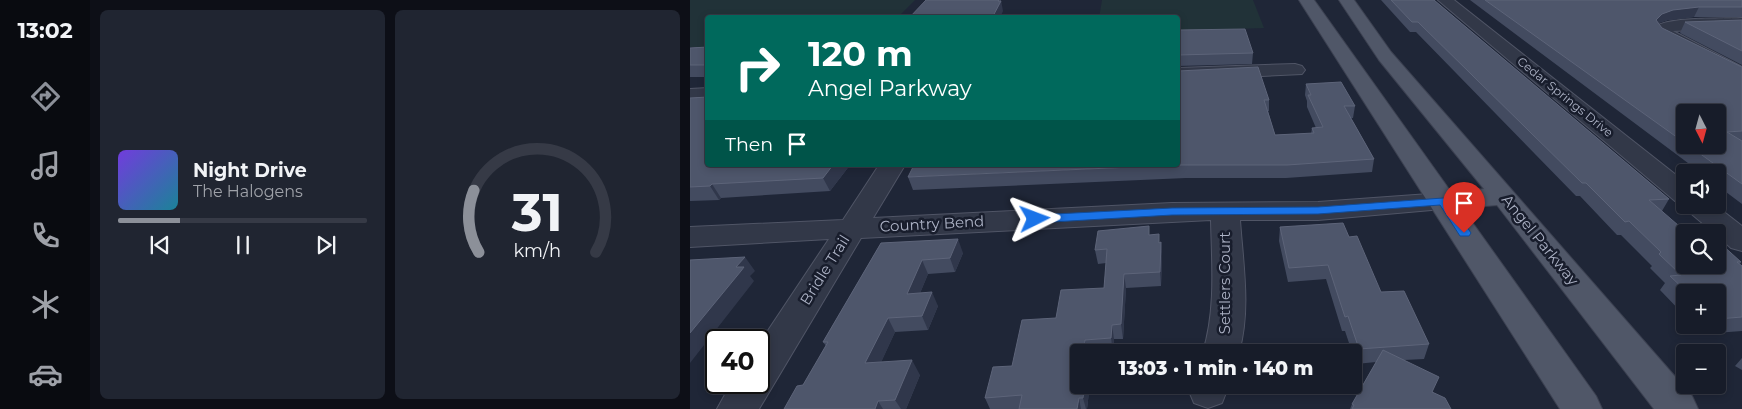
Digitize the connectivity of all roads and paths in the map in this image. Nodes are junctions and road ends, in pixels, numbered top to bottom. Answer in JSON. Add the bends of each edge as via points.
{"nodes":[{"id":1,"x":1346,"y":0,"type":"edge"},
{"id":2,"x":1445,"y":0,"type":"edge"},
{"id":3,"x":1312,"y":9,"type":"edge"},
{"id":4,"x":1742,"y":23,"type":"edge"},
{"id":5,"x":1294,"y":70,"type":"dead end"},
{"id":6,"x":1180,"y":74,"type":"edge"},
{"id":7,"x":1742,"y":75,"type":"edge"},
{"id":8,"x":1409,"y":84,"type":"junction"},
{"id":9,"x":705,"y":94,"type":"edge"},
{"id":10,"x":690,"y":95,"type":"edge"},
{"id":11,"x":891,"y":167,"type":"edge"},
{"id":12,"x":1676,"y":187,"type":"edge"},
{"id":13,"x":1504,"y":196,"type":"junction"},
{"id":14,"x":1443,"y":201,"type":"junction"},
{"id":15,"x":1225,"y":212,"type":"junction"},
{"id":16,"x":1709,"y":214,"type":"edge"},
{"id":17,"x":852,"y":228,"type":"junction"},
{"id":18,"x":690,"y":237,"type":"edge"},
{"id":19,"x":1742,"y":241,"type":"edge"},
{"id":20,"x":1224,"y":344,"type":"edge"},
{"id":21,"x":770,"y":358,"type":"edge"},
{"id":22,"x":746,"y":394,"type":"edge"},
{"id":23,"x":737,"y":409,"type":"edge"},
{"id":24,"x":1582,"y":409,"type":"edge"},
{"id":25,"x":1678,"y":409,"type":"edge"}],
"edges":[{"from":1,"to":8,"type":"main road","name":"Angel Parkway"},
{"from":2,"to":12,"type":"street","name":"Cedar Springs Drive"},
{"from":3,"to":8,"type":"main road","via":[[1345,23],[1386,66]]},
{"from":3,"to":14,"type":"main road"},
{"from":4,"to":7,"type":"street","via":[[1662,28],[1664,33]]},
{"from":5,"to":6,"type":"street"},
{"from":8,"to":13,"type":"main road","name":"Angel Parkway"},
{"from":9,"to":10,"type":"street"},
{"from":11,"to":17,"type":"street","name":"Bridle Trail"},
{"from":13,"to":14,"type":"main road"},
{"from":13,"to":25,"type":"main road","name":"Angel Parkway"},
{"from":14,"to":15,"type":"street","name":"Country Bend","via":[[1318,211]]},
{"from":14,"to":24,"type":"main road"},
{"from":15,"to":17,"type":"street","name":"Country Bend"},
{"from":15,"to":20,"type":"street","name":"Settlers Court","via":[[1227,302]]},
{"from":16,"to":19,"type":"street"},
{"from":17,"to":18,"type":"street","name":"Country Bend"},
{"from":17,"to":21,"type":"street","name":"Bridle Trail"},
{"from":22,"to":23,"type":"street"}]}
